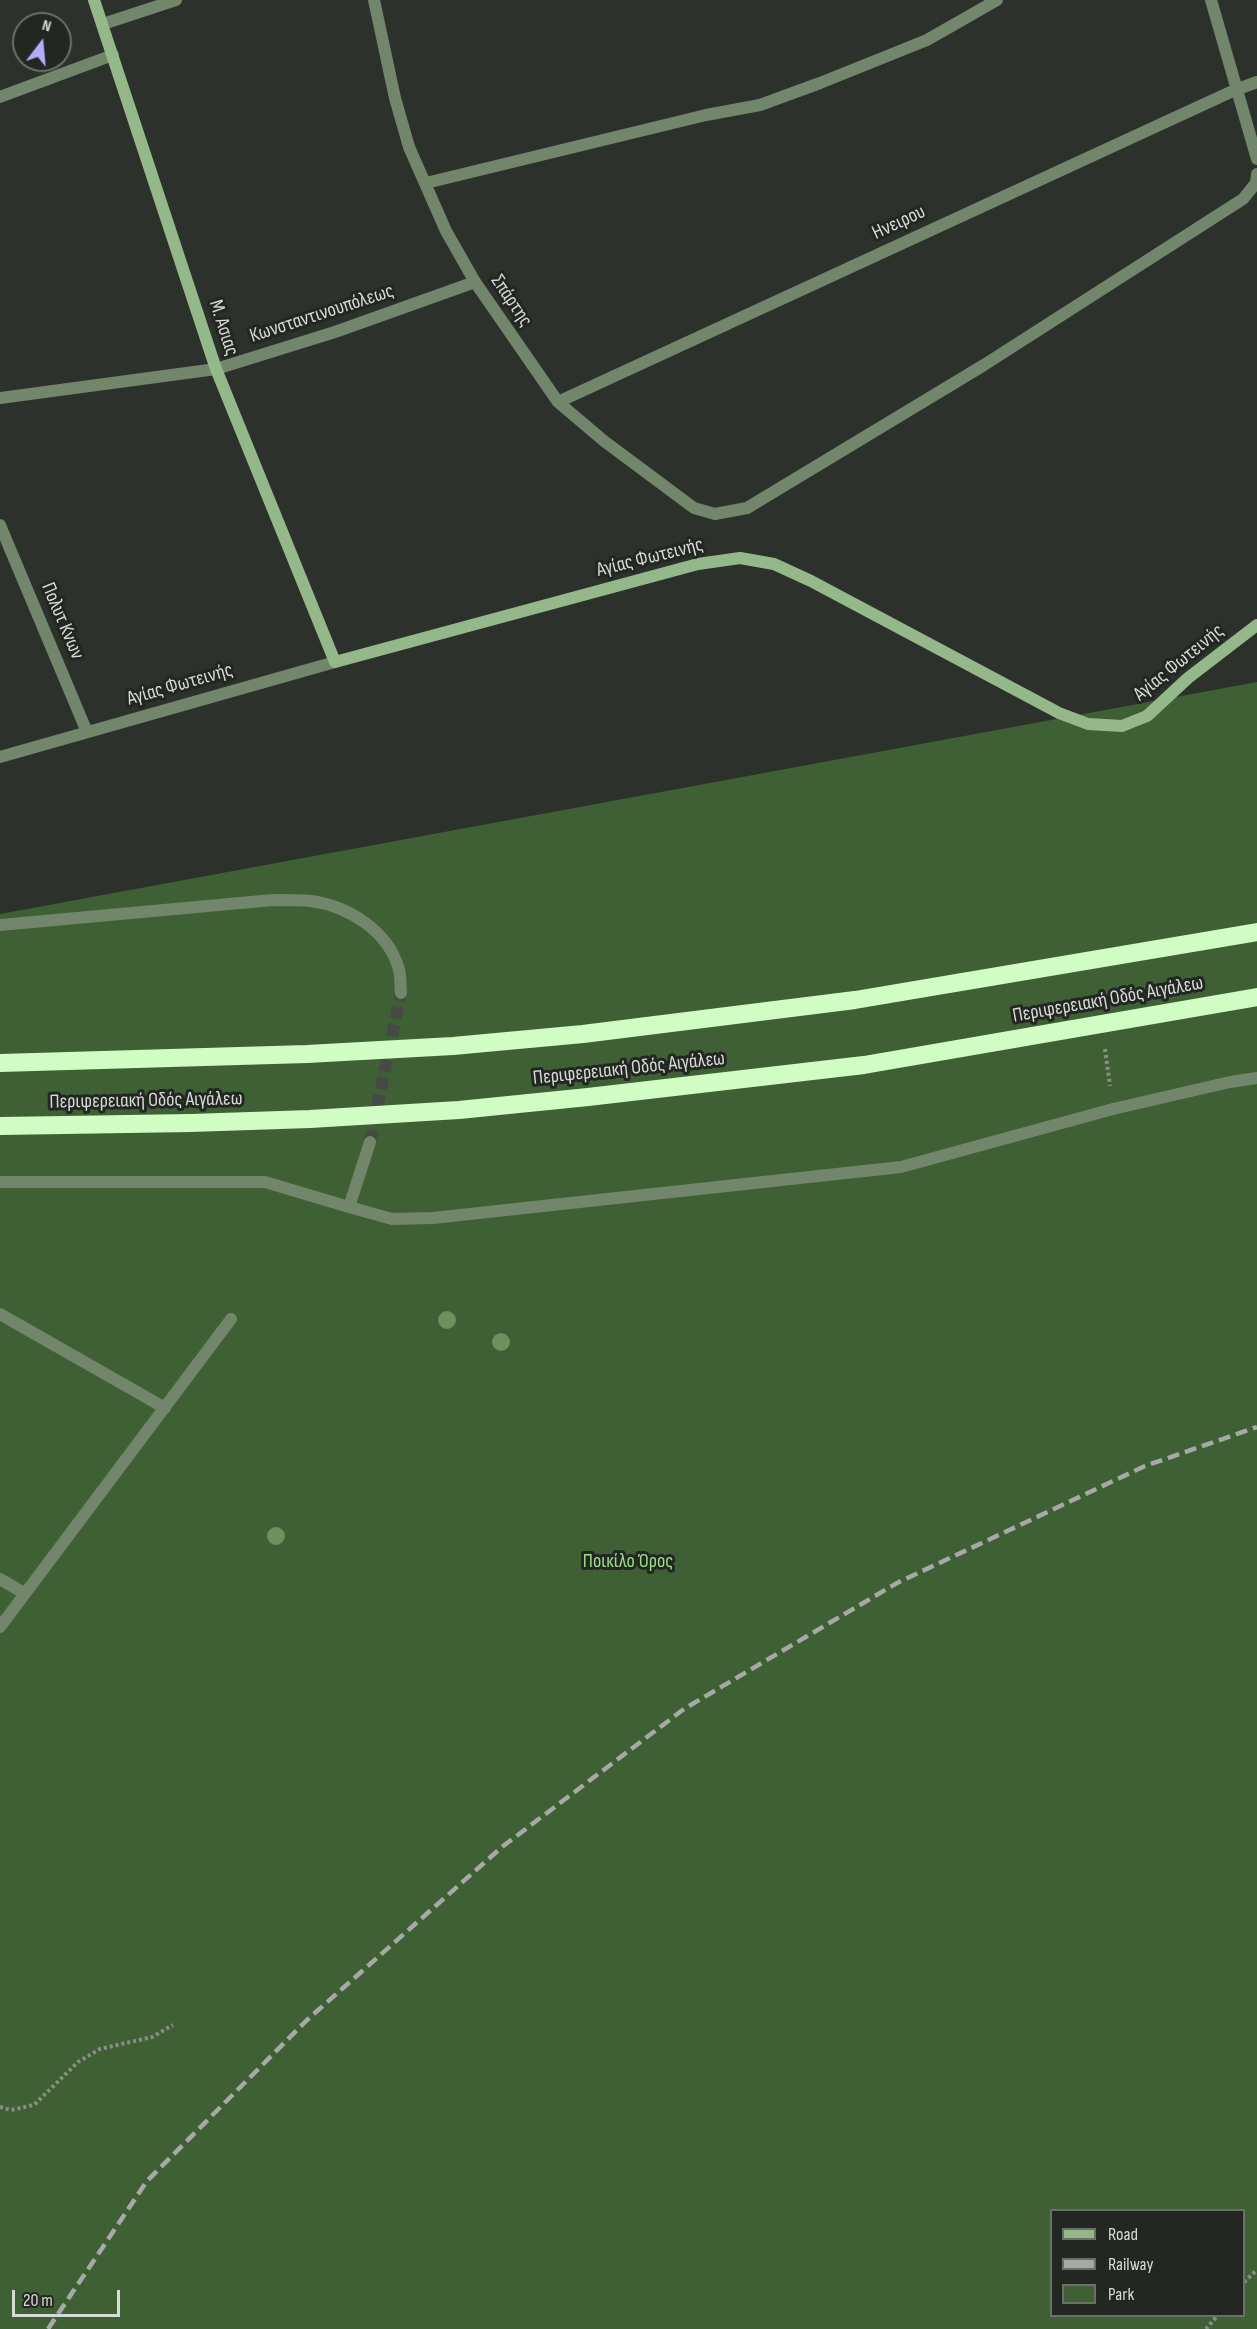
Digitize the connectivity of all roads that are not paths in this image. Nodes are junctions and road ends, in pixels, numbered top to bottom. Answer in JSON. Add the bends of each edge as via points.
{"nodes":[{"id":1,"x":94,"y":0,"type":"edge"},
{"id":2,"x":176,"y":0,"type":"edge"},
{"id":3,"x":374,"y":0,"type":"edge"},
{"id":4,"x":997,"y":0,"type":"edge"},
{"id":5,"x":1211,"y":0,"type":"edge"},
{"id":6,"x":103,"y":24,"type":"junction"},
{"id":7,"x":113,"y":56,"type":"junction"},
{"id":8,"x":1257,"y":82,"type":"edge"},
{"id":9,"x":1235,"y":90,"type":"junction"},
{"id":10,"x":0,"y":96,"type":"edge"},
{"id":11,"x":1257,"y":159,"type":"edge"},
{"id":12,"x":1257,"y":174,"type":"edge"},
{"id":13,"x":426,"y":183,"type":"junction"},
{"id":14,"x":475,"y":282,"type":"junction"},
{"id":15,"x":216,"y":369,"type":"junction"},
{"id":16,"x":0,"y":399,"type":"edge"},
{"id":17,"x":558,"y":402,"type":"junction"},
{"id":18,"x":0,"y":525,"type":"edge"},
{"id":19,"x":1257,"y":625,"type":"edge"},
{"id":20,"x":335,"y":662,"type":"junction"},
{"id":21,"x":87,"y":732,"type":"junction"},
{"id":22,"x":0,"y":757,"type":"edge"},
{"id":23,"x":0,"y":925,"type":"edge"},
{"id":24,"x":1257,"y":933,"type":"edge"},
{"id":25,"x":401,"y":993,"type":"tunnel mouth"},
{"id":26,"x":1257,"y":997,"type":"edge"},
{"id":27,"x":0,"y":1063,"type":"edge"},
{"id":28,"x":1257,"y":1078,"type":"edge"},
{"id":29,"x":0,"y":1126,"type":"edge"},
{"id":30,"x":370,"y":1142,"type":"tunnel mouth"},
{"id":31,"x":0,"y":1182,"type":"edge"},
{"id":32,"x":350,"y":1207,"type":"junction"},
{"id":33,"x":0,"y":1314,"type":"edge"},
{"id":34,"x":231,"y":1319,"type":"dead end"},
{"id":35,"x":165,"y":1408,"type":"junction"},
{"id":36,"x":0,"y":1579,"type":"edge"},
{"id":37,"x":24,"y":1593,"type":"junction"},
{"id":38,"x":0,"y":1627,"type":"edge"}],
"edges":[{"from":1,"to":6,"type":"street","name":"Μ. Ασιας"},
{"from":2,"to":6,"type":"street"},
{"from":3,"to":13,"type":"street","name":"Σπάρτης","via":[[395,98],[409,147]]},
{"from":4,"to":13,"type":"street","via":[[927,40],[760,105]]},
{"from":5,"to":9,"type":"street"},
{"from":6,"to":7,"type":"street","name":"Μ. Ασιας"},
{"from":7,"to":10,"type":"street"},
{"from":7,"to":15,"type":"street","name":"Μ. Ασιας"},
{"from":8,"to":9,"type":"street","name":"Ηνειρου"},
{"from":9,"to":11,"type":"street"},
{"from":9,"to":17,"type":"street","name":"Ηνειρου"},
{"from":12,"to":17,"type":"street","name":"Σπάρτης","via":[[1256,183],[1243,198],[984,365],[747,508],[715,514],[694,508]]},
{"from":13,"to":14,"type":"street","name":"Σπάρτης","via":[[446,231]]},
{"from":14,"to":15,"type":"street","name":"Κωνσταντινουπόλεως"},
{"from":14,"to":17,"type":"street","name":"Σπάρτης"},
{"from":15,"to":16,"type":"street","name":"Κωνσταντινουπόλεως"},
{"from":15,"to":20,"type":"street","name":"Μ. Ασιας"},
{"from":18,"to":21,"type":"street","name":"Πολυτ Κνων"},
{"from":19,"to":20,"type":"street","name":"Αγίας Φωτεινής","via":[[1188,678],[1147,716],[1122,726],[1088,724],[1059,713],[811,580],[774,564],[740,558],[698,564]]},
{"from":20,"to":21,"type":"street","name":"Αγίας Φωτεινής"},
{"from":21,"to":22,"type":"street","name":"Αγίας Φωτεινής"},
{"from":23,"to":25,"type":"street","via":[[273,900],[312,902],[342,910],[367,923],[389,946],[399,969]]},
{"from":24,"to":27,"type":"highway","name":"Περιφερειακή Οδός Αιγάλεω","via":[[855,1000],[583,1034],[307,1054]]},
{"from":26,"to":29,"type":"highway","name":"Περιφερειακή Οδός Αιγάλεω","via":[[864,1065],[459,1110],[191,1123]]},
{"from":28,"to":32,"type":"street","via":[[1113,1109],[901,1167],[433,1218],[392,1219]]},
{"from":30,"to":32,"type":"street"},
{"from":31,"to":32,"type":"street","via":[[266,1182]]},
{"from":33,"to":35,"type":"street"},
{"from":34,"to":35,"type":"street"},
{"from":35,"to":37,"type":"street"},
{"from":36,"to":37,"type":"street"},
{"from":37,"to":38,"type":"street"}]}
